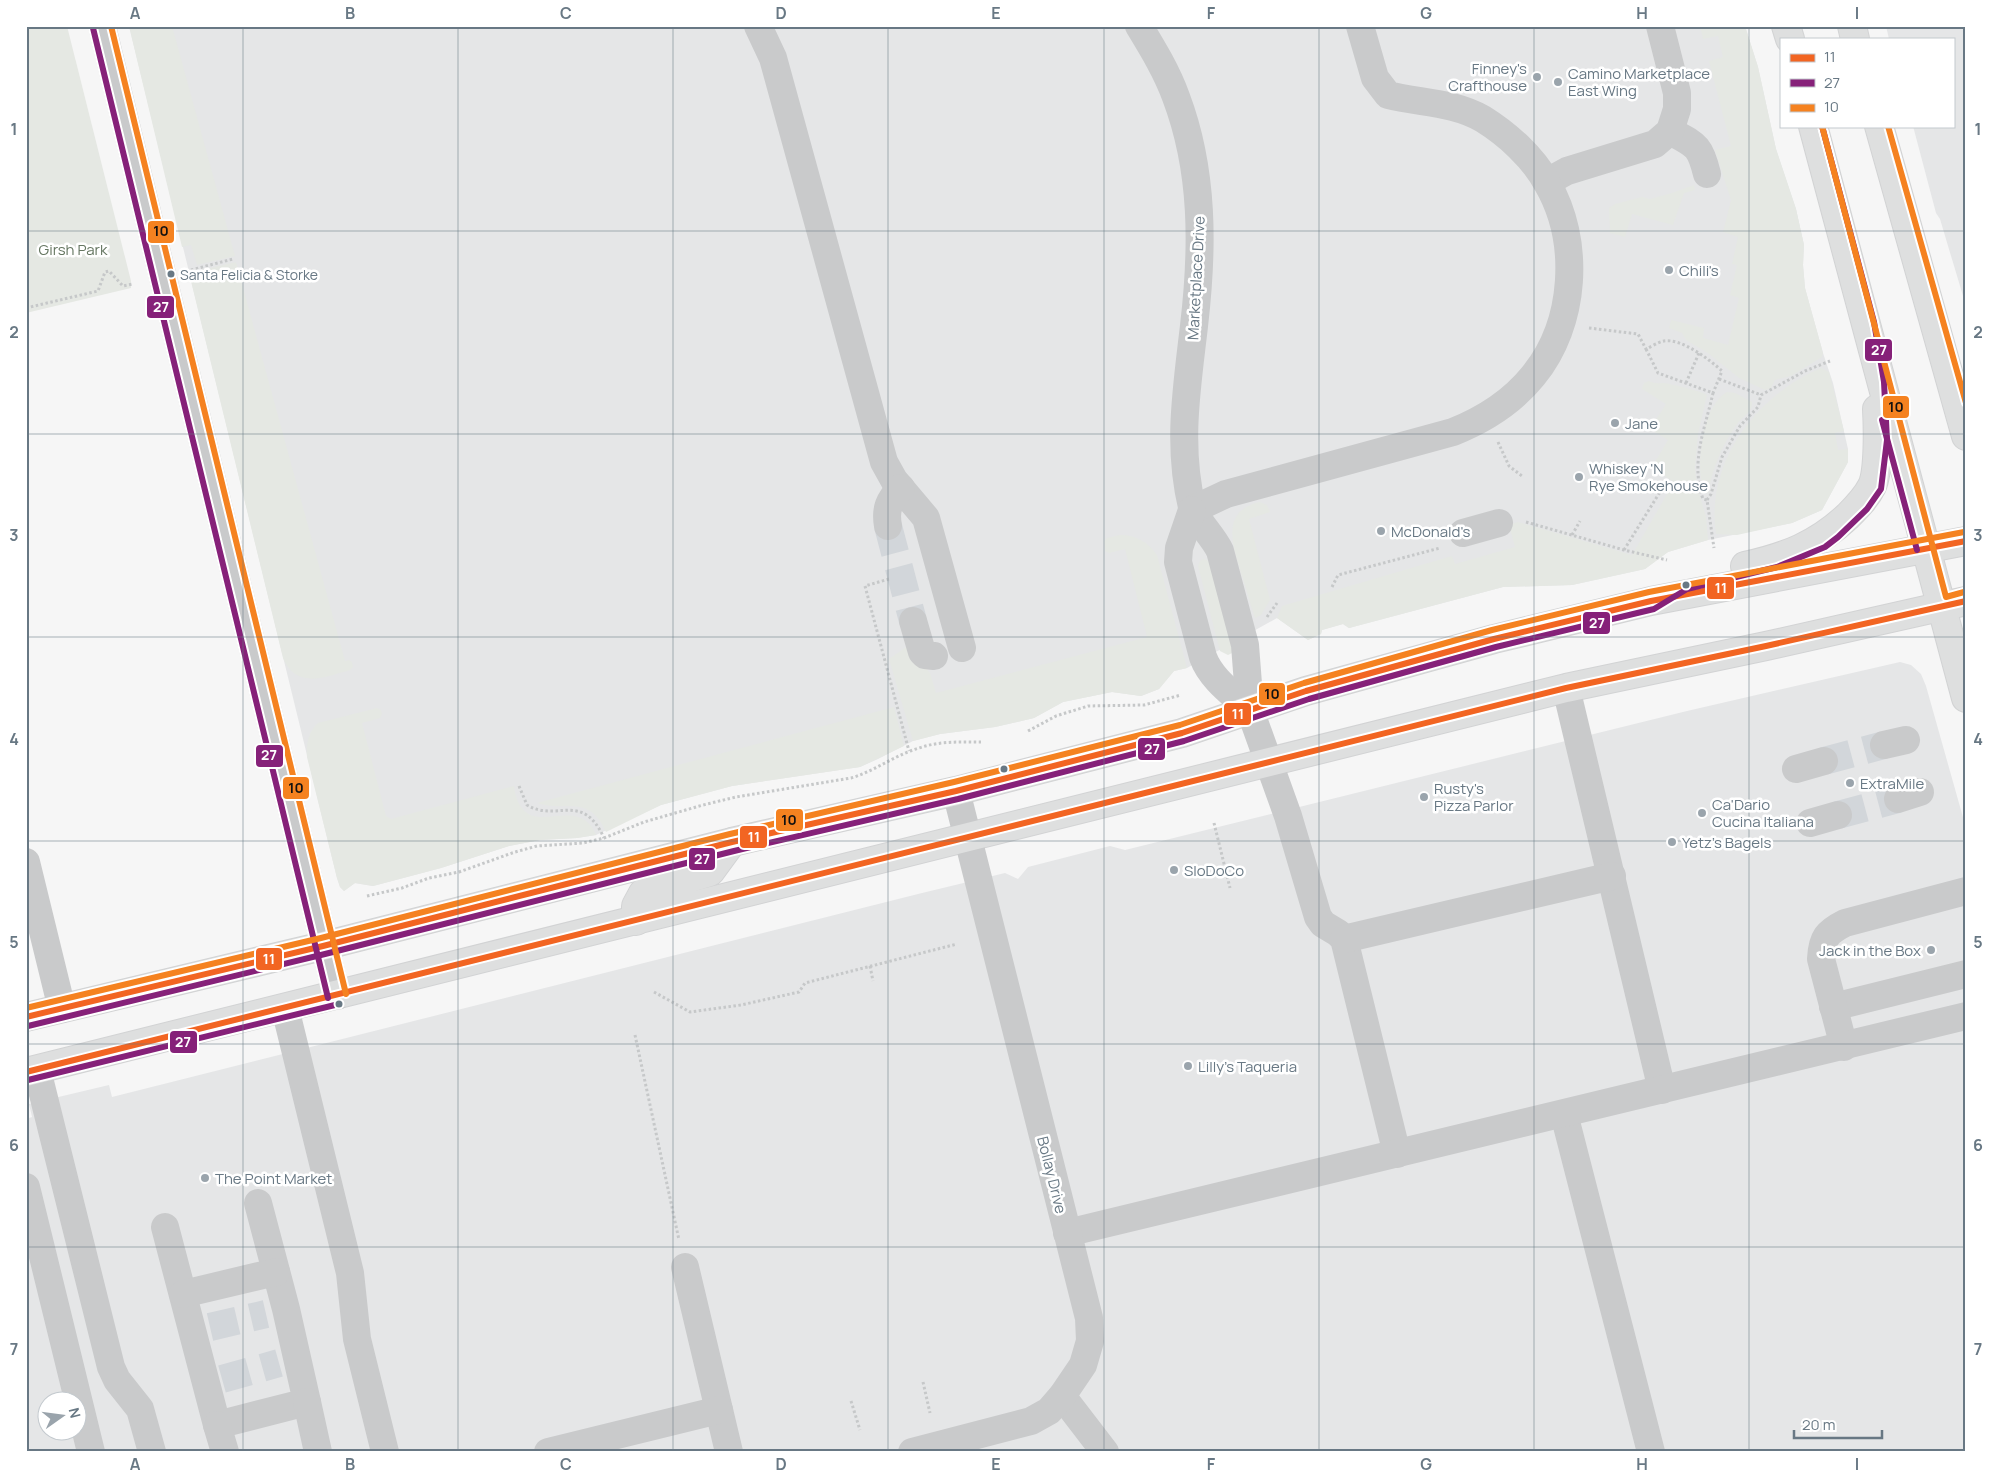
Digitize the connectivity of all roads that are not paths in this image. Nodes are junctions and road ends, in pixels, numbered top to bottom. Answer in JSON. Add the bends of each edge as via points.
{"nodes":[{"id":1,"x":102,"y":26,"type":"edge"},
{"id":2,"x":758,"y":26,"type":"edge"},
{"id":3,"x":1139,"y":26,"type":"edge"},
{"id":4,"x":1360,"y":26,"type":"edge"},
{"id":5,"x":1660,"y":26,"type":"edge"},
{"id":6,"x":1786,"y":26,"type":"edge"},
{"id":7,"x":1790,"y":38,"type":"edge"},
{"id":8,"x":1814,"y":128,"type":"edge"},
{"id":9,"x":1880,"y":128,"type":"edge"},
{"id":10,"x":1670,"y":131,"type":"junction"},
{"id":11,"x":1707,"y":174,"type":"dead end"},
{"id":12,"x":1547,"y":182,"type":"junction"},
{"id":13,"x":1865,"y":323,"type":"junction"},
{"id":14,"x":1954,"y":393,"type":"junction"},
{"id":15,"x":1966,"y":420,"type":"edge"},
{"id":16,"x":1966,"y":436,"type":"edge"},
{"id":17,"x":901,"y":488,"type":"junction"},
{"id":18,"x":1192,"y":510,"type":"junction"},
{"id":19,"x":1512,"y":522,"type":"road end"},
{"id":20,"x":888,"y":526,"type":"tunnel mouth"},
{"id":21,"x":1456,"y":540,"type":"road end"},
{"id":22,"x":1966,"y":541,"type":"edge"},
{"id":23,"x":1925,"y":548,"type":"junction"},
{"id":24,"x":1651,"y":601,"type":"junction"},
{"id":25,"x":1953,"y":604,"type":"edge"},
{"id":26,"x":913,"y":621,"type":"tunnel mouth"},
{"id":27,"x":962,"y":648,"type":"dead end"},
{"id":28,"x":934,"y":656,"type":"dead end"},
{"id":29,"x":1566,"y":688,"type":"junction"},
{"id":30,"x":1966,"y":698,"type":"edge"},
{"id":31,"x":1250,"y":710,"type":"junction"},
{"id":32,"x":1824,"y":761,"type":"tunnel mouth"},
{"id":33,"x":1269,"y":762,"type":"junction"},
{"id":34,"x":1796,"y":769,"type":"dead end"},
{"id":35,"x":956,"y":791,"type":"junction"},
{"id":36,"x":1838,"y":815,"type":"tunnel mouth"},
{"id":37,"x":1810,"y":823,"type":"dead end"},
{"id":38,"x":967,"y":838,"type":"junction"},
{"id":39,"x":732,"y":842,"type":"junction"},
{"id":40,"x":26,"y":862,"type":"edge"},
{"id":41,"x":1612,"y":876,"type":"junction"},
{"id":42,"x":1966,"y":891,"type":"edge"},
{"id":43,"x":636,"y":921,"type":"junction"},
{"id":44,"x":1344,"y":939,"type":"junction"},
{"id":45,"x":323,"y":946,"type":"junction"},
{"id":46,"x":1966,"y":974,"type":"edge"},
{"id":47,"x":336,"y":996,"type":"junction"},
{"id":48,"x":285,"y":1008,"type":"junction"},
{"id":49,"x":1833,"y":1008,"type":"junction"},
{"id":50,"x":62,"y":1009,"type":"junction"},
{"id":51,"x":1966,"y":1016,"type":"edge"},
{"id":52,"x":26,"y":1017,"type":"edge"},
{"id":53,"x":1844,"y":1047,"type":"junction"},
{"id":54,"x":32,"y":1071,"type":"edge"},
{"id":55,"x":1662,"y":1090,"type":"junction"},
{"id":56,"x":1564,"y":1114,"type":"junction"},
{"id":57,"x":1397,"y":1154,"type":"junction"},
{"id":58,"x":26,"y":1187,"type":"edge"},
{"id":59,"x":258,"y":1203,"type":"dead end"},
{"id":60,"x":166,"y":1227,"type":"dead end"},
{"id":61,"x":1067,"y":1233,"type":"junction"},
{"id":62,"x":685,"y":1268,"type":"road end"},
{"id":63,"x":276,"y":1272,"type":"junction"},
{"id":64,"x":183,"y":1294,"type":"junction"},
{"id":65,"x":1062,"y":1396,"type":"junction"},
{"id":66,"x":307,"y":1402,"type":"junction"},
{"id":67,"x":719,"y":1410,"type":"junction"},
{"id":68,"x":217,"y":1425,"type":"junction"},
{"id":69,"x":90,"y":1452,"type":"edge"},
{"id":70,"x":152,"y":1452,"type":"edge"},
{"id":71,"x":225,"y":1452,"type":"edge"},
{"id":72,"x":318,"y":1452,"type":"edge"},
{"id":73,"x":385,"y":1452,"type":"edge"},
{"id":74,"x":548,"y":1452,"type":"edge"},
{"id":75,"x":729,"y":1452,"type":"edge"},
{"id":76,"x":912,"y":1452,"type":"edge"},
{"id":77,"x":1105,"y":1452,"type":"edge"},
{"id":78,"x":1651,"y":1452,"type":"edge"}],
"edges":[{"from":1,"to":45,"type":"street"},
{"from":2,"to":17,"type":"street","via":[[773,58],[884,462]]},
{"from":3,"to":18,"type":"street","name":"Marketplace Drive","via":[[1160,60],[1176,97],[1197,184],[1201,237],[1183,415],[1185,473]]},
{"from":4,"to":12,"type":"street","via":[[1375,78],[1388,95],[1447,105],[1482,118],[1520,148]]},
{"from":5,"to":10,"type":"street","via":[[1677,93],[1677,109]]},
{"from":6,"to":7,"type":"main road"},
{"from":8,"to":13,"type":"main road"},
{"from":9,"to":14,"type":"main road"},
{"from":10,"to":11,"type":"street","via":[[1699,149]]},
{"from":10,"to":12,"type":"street","via":[[1654,144],[1567,171]]},
{"from":12,"to":18,"type":"street","via":[[1568,250],[1567,297],[1562,321],[1547,356],[1517,393],[1480,420],[1453,432],[1226,494]]},
{"from":13,"to":23,"type":"main road"},
{"from":13,"to":24,"type":"main road","via":[[1875,383],[1878,440],[1873,484],[1861,503],[1820,539],[1774,559],[1684,581]]},
{"from":14,"to":15,"type":"main road"},
{"from":14,"to":16,"type":"main road"},
{"from":17,"to":20,"type":"street","via":[[888,505]]},
{"from":17,"to":27,"type":"street","via":[[930,527]]},
{"from":18,"to":31,"type":"street","name":"Marketplace Drive","via":[[1220,551],[1245,645]]},
{"from":18,"to":31,"type":"street","name":"Marketplace Drive","via":[[1179,548],[1178,562],[1203,657],[1212,675]]},
{"from":19,"to":21,"type":"street"},
{"from":22,"to":23,"type":"main road"},
{"from":23,"to":24,"type":"main road"},
{"from":23,"to":25,"type":"main road"},
{"from":24,"to":31,"type":"main road","via":[[1494,639],[1306,691]]},
{"from":25,"to":29,"type":"main road"},
{"from":25,"to":30,"type":"main road"},
{"from":26,"to":28,"type":"street","via":[[922,652]]},
{"from":29,"to":33,"type":"main road"},
{"from":29,"to":41,"type":"street"},
{"from":31,"to":33,"type":"street"},
{"from":31,"to":35,"type":"main road","via":[[1182,733]]},
{"from":32,"to":34,"type":"street"},
{"from":33,"to":38,"type":"main road"},
{"from":33,"to":44,"type":"street","via":[[1318,917]]},
{"from":35,"to":38,"type":"street","name":"Bollay Drive"},
{"from":35,"to":39,"type":"main road"},
{"from":36,"to":37,"type":"street"},
{"from":38,"to":43,"type":"main road"},
{"from":38,"to":61,"type":"street","name":"Bollay Drive"},
{"from":39,"to":43,"type":"main road","via":[[710,872],[643,893],[636,906]]},
{"from":39,"to":45,"type":"main road"},
{"from":40,"to":50,"type":"street"},
{"from":41,"to":44,"type":"street"},
{"from":41,"to":55,"type":"street"},
{"from":42,"to":49,"type":"street","via":[[1845,922],[1826,936],[1821,947],[1821,960]]},
{"from":43,"to":47,"type":"main road"},
{"from":44,"to":57,"type":"street"},
{"from":45,"to":47,"type":"street"},
{"from":45,"to":50,"type":"main road"},
{"from":46,"to":49,"type":"street"},
{"from":47,"to":48,"type":"main road"},
{"from":48,"to":54,"type":"main road"},
{"from":48,"to":73,"type":"street","via":[[350,1273],[357,1339]]},
{"from":49,"to":53,"type":"street"},
{"from":50,"to":52,"type":"main road"},
{"from":51,"to":53,"type":"street"},
{"from":53,"to":55,"type":"street"},
{"from":54,"to":70,"type":"street","via":[[111,1366],[117,1380],[140,1409]]},
{"from":55,"to":56,"type":"street"},
{"from":56,"to":57,"type":"street"},
{"from":56,"to":78,"type":"street"},
{"from":57,"to":61,"type":"street"},
{"from":58,"to":69,"type":"street"},
{"from":59,"to":63,"type":"street"},
{"from":60,"to":64,"type":"street"},
{"from":61,"to":65,"type":"street","name":"Bollay Drive","via":[[1089,1318],[1090,1341],[1082,1365]]},
{"from":62,"to":67,"type":"street"},
{"from":63,"to":64,"type":"street"},
{"from":63,"to":66,"type":"street","via":[[276,1311],[288,1361]]},
{"from":64,"to":68,"type":"street","via":[[201,1329],[214,1381]]},
{"from":65,"to":76,"type":"street","name":"Bollay Drive","via":[[1049,1411],[1031,1421]]},
{"from":65,"to":77,"type":"street"},
{"from":66,"to":68,"type":"street"},
{"from":66,"to":72,"type":"street"},
{"from":67,"to":74,"type":"street"},
{"from":67,"to":75,"type":"street"},
{"from":68,"to":71,"type":"street"}]}
